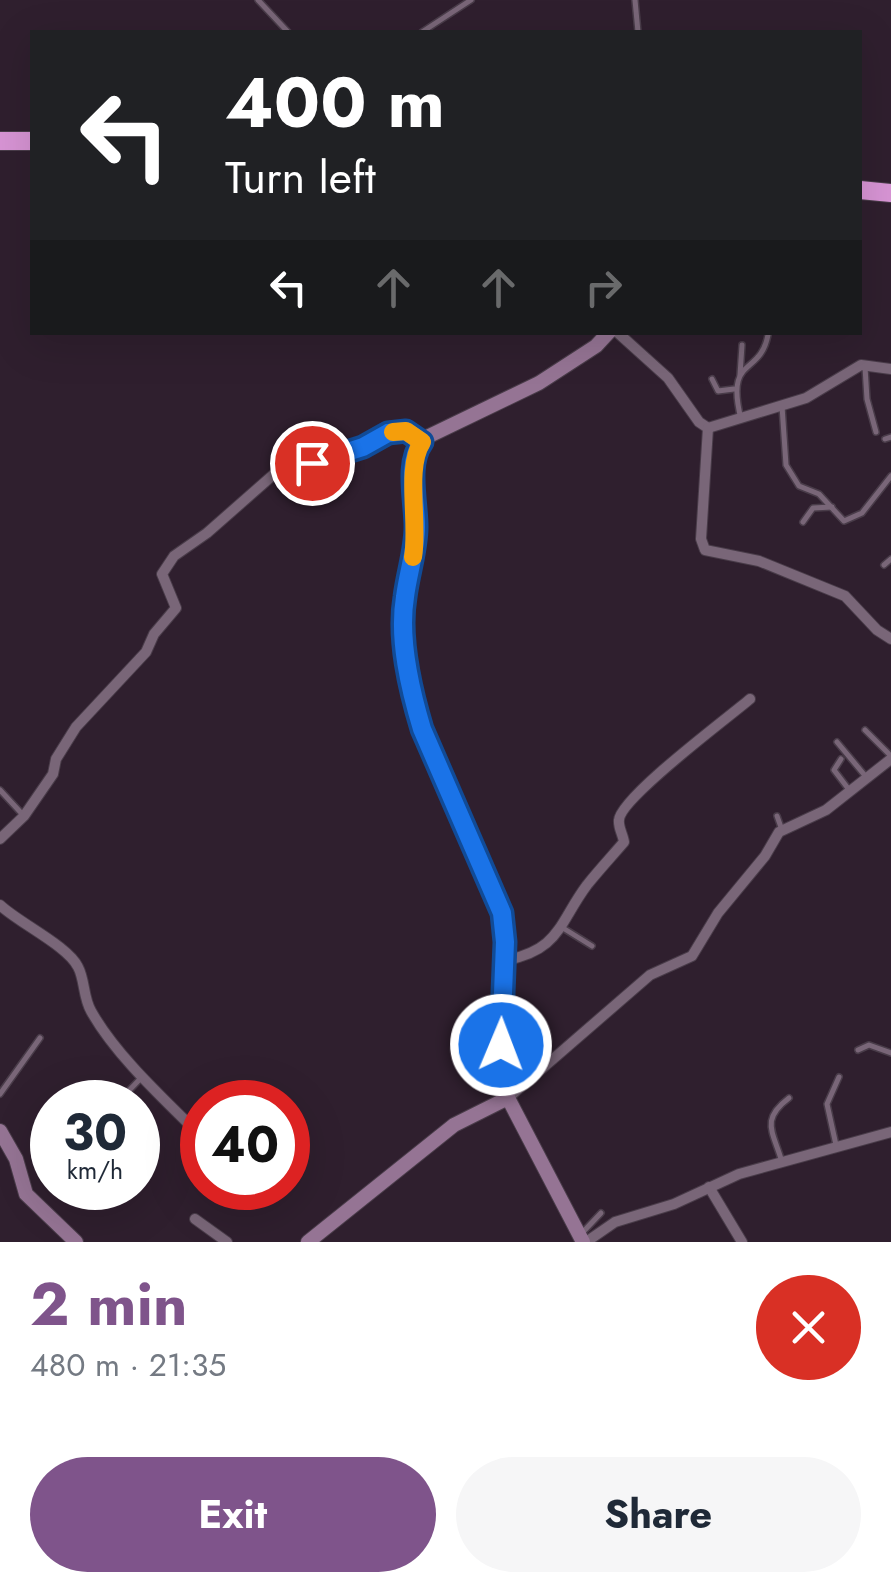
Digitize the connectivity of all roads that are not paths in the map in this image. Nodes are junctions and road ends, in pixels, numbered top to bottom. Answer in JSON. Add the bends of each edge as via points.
{"nodes":[{"id":1,"x":258,"y":0,"type":"edge"},
{"id":2,"x":471,"y":0,"type":"edge"},
{"id":3,"x":635,"y":0,"type":"edge"},
{"id":4,"x":286,"y":30,"type":"edge"},
{"id":5,"x":425,"y":30,"type":"edge"},
{"id":6,"x":638,"y":30,"type":"edge"},
{"id":7,"x":0,"y":141,"type":"edge"},
{"id":8,"x":30,"y":141,"type":"edge"},
{"id":9,"x":862,"y":190,"type":"edge"},
{"id":10,"x":891,"y":193,"type":"edge"},
{"id":11,"x":606,"y":335,"type":"edge"},
{"id":12,"x":620,"y":335,"type":"edge"},
{"id":13,"x":768,"y":335,"type":"edge"},
{"id":14,"x":742,"y":345,"type":"dead end"},
{"id":15,"x":864,"y":364,"type":"junction"},
{"id":16,"x":891,"y":369,"type":"edge"},
{"id":17,"x":740,"y":375,"type":"junction"},
{"id":18,"x":712,"y":379,"type":"dead end"},
{"id":19,"x":734,"y":389,"type":"junction"},
{"id":20,"x":782,"y":406,"type":"junction"},
{"id":21,"x":741,"y":420,"type":"junction"},
{"id":22,"x":708,"y":428,"type":"junction"},
{"id":23,"x":876,"y":432,"type":"dead end"},
{"id":24,"x":422,"y":442,"type":"junction"},
{"id":25,"x":891,"y":476,"type":"edge"},
{"id":26,"x":832,"y":507,"type":"junction"},
{"id":27,"x":803,"y":522,"type":"dead end"},
{"id":28,"x":891,"y":559,"type":"edge"},
{"id":29,"x":884,"y":565,"type":"dead end"},
{"id":30,"x":891,"y":639,"type":"edge"},
{"id":31,"x":750,"y":699,"type":"dead end"},
{"id":32,"x":865,"y":730,"type":"dead end"},
{"id":33,"x":837,"y":742,"type":"dead end"},
{"id":34,"x":891,"y":758,"type":"edge"},
{"id":35,"x":841,"y":759,"type":"dead end"},
{"id":36,"x":867,"y":778,"type":"junction"},
{"id":37,"x":0,"y":790,"type":"edge"},
{"id":38,"x":850,"y":791,"type":"junction"},
{"id":39,"x":24,"y":816,"type":"junction"},
{"id":40,"x":777,"y":816,"type":"dead end"},
{"id":41,"x":782,"y":830,"type":"junction"},
{"id":42,"x":0,"y":840,"type":"edge"},
{"id":43,"x":0,"y":905,"type":"edge"},
{"id":44,"x":562,"y":928,"type":"junction"},
{"id":45,"x":592,"y":946,"type":"dead end"},
{"id":46,"x":502,"y":961,"type":"junction"},
{"id":47,"x":40,"y":1038,"type":"dead end"},
{"id":48,"x":858,"y":1050,"type":"dead end"},
{"id":49,"x":891,"y":1053,"type":"edge"},
{"id":50,"x":839,"y":1077,"type":"dead end"},
{"id":51,"x":141,"y":1078,"type":"joint"},
{"id":52,"x":0,"y":1094,"type":"edge"},
{"id":53,"x":508,"y":1098,"type":"junction"},
{"id":54,"x":789,"y":1098,"type":"dead end"},
{"id":55,"x":180,"y":1116,"type":"edge"},
{"id":56,"x":0,"y":1131,"type":"edge"},
{"id":57,"x":891,"y":1132,"type":"edge"},
{"id":58,"x":836,"y":1147,"type":"junction"},
{"id":59,"x":782,"y":1162,"type":"junction"},
{"id":60,"x":709,"y":1187,"type":"junction"},
{"id":61,"x":601,"y":1213,"type":"dead end"},
{"id":62,"x":196,"y":1219,"type":"dead end"},
{"id":63,"x":583,"y":1240,"type":"edge"},
{"id":64,"x":76,"y":1242,"type":"edge"},
{"id":65,"x":226,"y":1242,"type":"edge"},
{"id":66,"x":308,"y":1242,"type":"edge"},
{"id":67,"x":742,"y":1242,"type":"edge"}],
"edges":[{"from":1,"to":4,"type":"lane"},
{"from":2,"to":5,"type":"lane"},
{"from":3,"to":6,"type":"lane"},
{"from":7,"to":8,"type":"highway"},
{"from":9,"to":10,"type":"highway"},
{"from":11,"to":24,"type":"street","via":[[539,383]]},
{"from":12,"to":22,"type":"street","via":[[668,378]]},
{"from":13,"to":17,"type":"lane"},
{"from":14,"to":17,"type":"lane"},
{"from":15,"to":16,"type":"street"},
{"from":15,"to":20,"type":"street"},
{"from":15,"to":23,"type":"lane"},
{"from":17,"to":19,"type":"lane"},
{"from":18,"to":19,"type":"lane","via":[[715,390]]},
{"from":19,"to":21,"type":"lane"},
{"from":20,"to":21,"type":"street"},
{"from":20,"to":26,"type":"lane","via":[[786,465],[799,486]]},
{"from":21,"to":22,"type":"street"},
{"from":22,"to":30,"type":"street","via":[[705,550],[758,560],[845,596]]},
{"from":24,"to":39,"type":"street","via":[[406,431],[388,433],[347,453],[281,468],[174,556],[162,574],[176,608],[146,652],[76,726]]},
{"from":24,"to":46,"type":"street","via":[[415,456],[416,530],[403,612],[411,683],[422,729],[497,895]]},
{"from":25,"to":26,"type":"lane","via":[[854,518],[844,521]]},
{"from":26,"to":27,"type":"lane","via":[[813,508]]},
{"from":28,"to":29,"type":"lane"},
{"from":31,"to":44,"type":"street","via":[[621,813],[624,842]]},
{"from":32,"to":34,"type":"lane"},
{"from":33,"to":36,"type":"lane"},
{"from":34,"to":36,"type":"street"},
{"from":35,"to":38,"type":"lane","via":[[834,770]]},
{"from":36,"to":38,"type":"street"},
{"from":37,"to":39,"type":"lane"},
{"from":38,"to":41,"type":"street"},
{"from":39,"to":42,"type":"street"},
{"from":40,"to":41,"type":"lane"},
{"from":41,"to":53,"type":"street","via":[[689,958],[650,974]]},
{"from":43,"to":51,"type":"street","via":[[78,966],[91,1011]]},
{"from":44,"to":45,"type":"lane"},
{"from":44,"to":46,"type":"street","via":[[522,957]]},
{"from":46,"to":53,"type":"street"},
{"from":47,"to":52,"type":"lane"},
{"from":48,"to":49,"type":"lane","via":[[869,1045]]},
{"from":50,"to":58,"type":"lane","via":[[827,1104]]},
{"from":51,"to":55,"type":"street"},
{"from":53,"to":63,"type":"street"},
{"from":53,"to":66,"type":"street","via":[[454,1124]]},
{"from":54,"to":59,"type":"lane","via":[[770,1120]]},
{"from":56,"to":64,"type":"street","via":[[26,1194]]},
{"from":57,"to":58,"type":"street"},
{"from":58,"to":59,"type":"street"},
{"from":59,"to":60,"type":"street"},
{"from":60,"to":63,"type":"street"},
{"from":60,"to":67,"type":"street"},
{"from":61,"to":63,"type":"lane"},
{"from":62,"to":65,"type":"street"}]}
